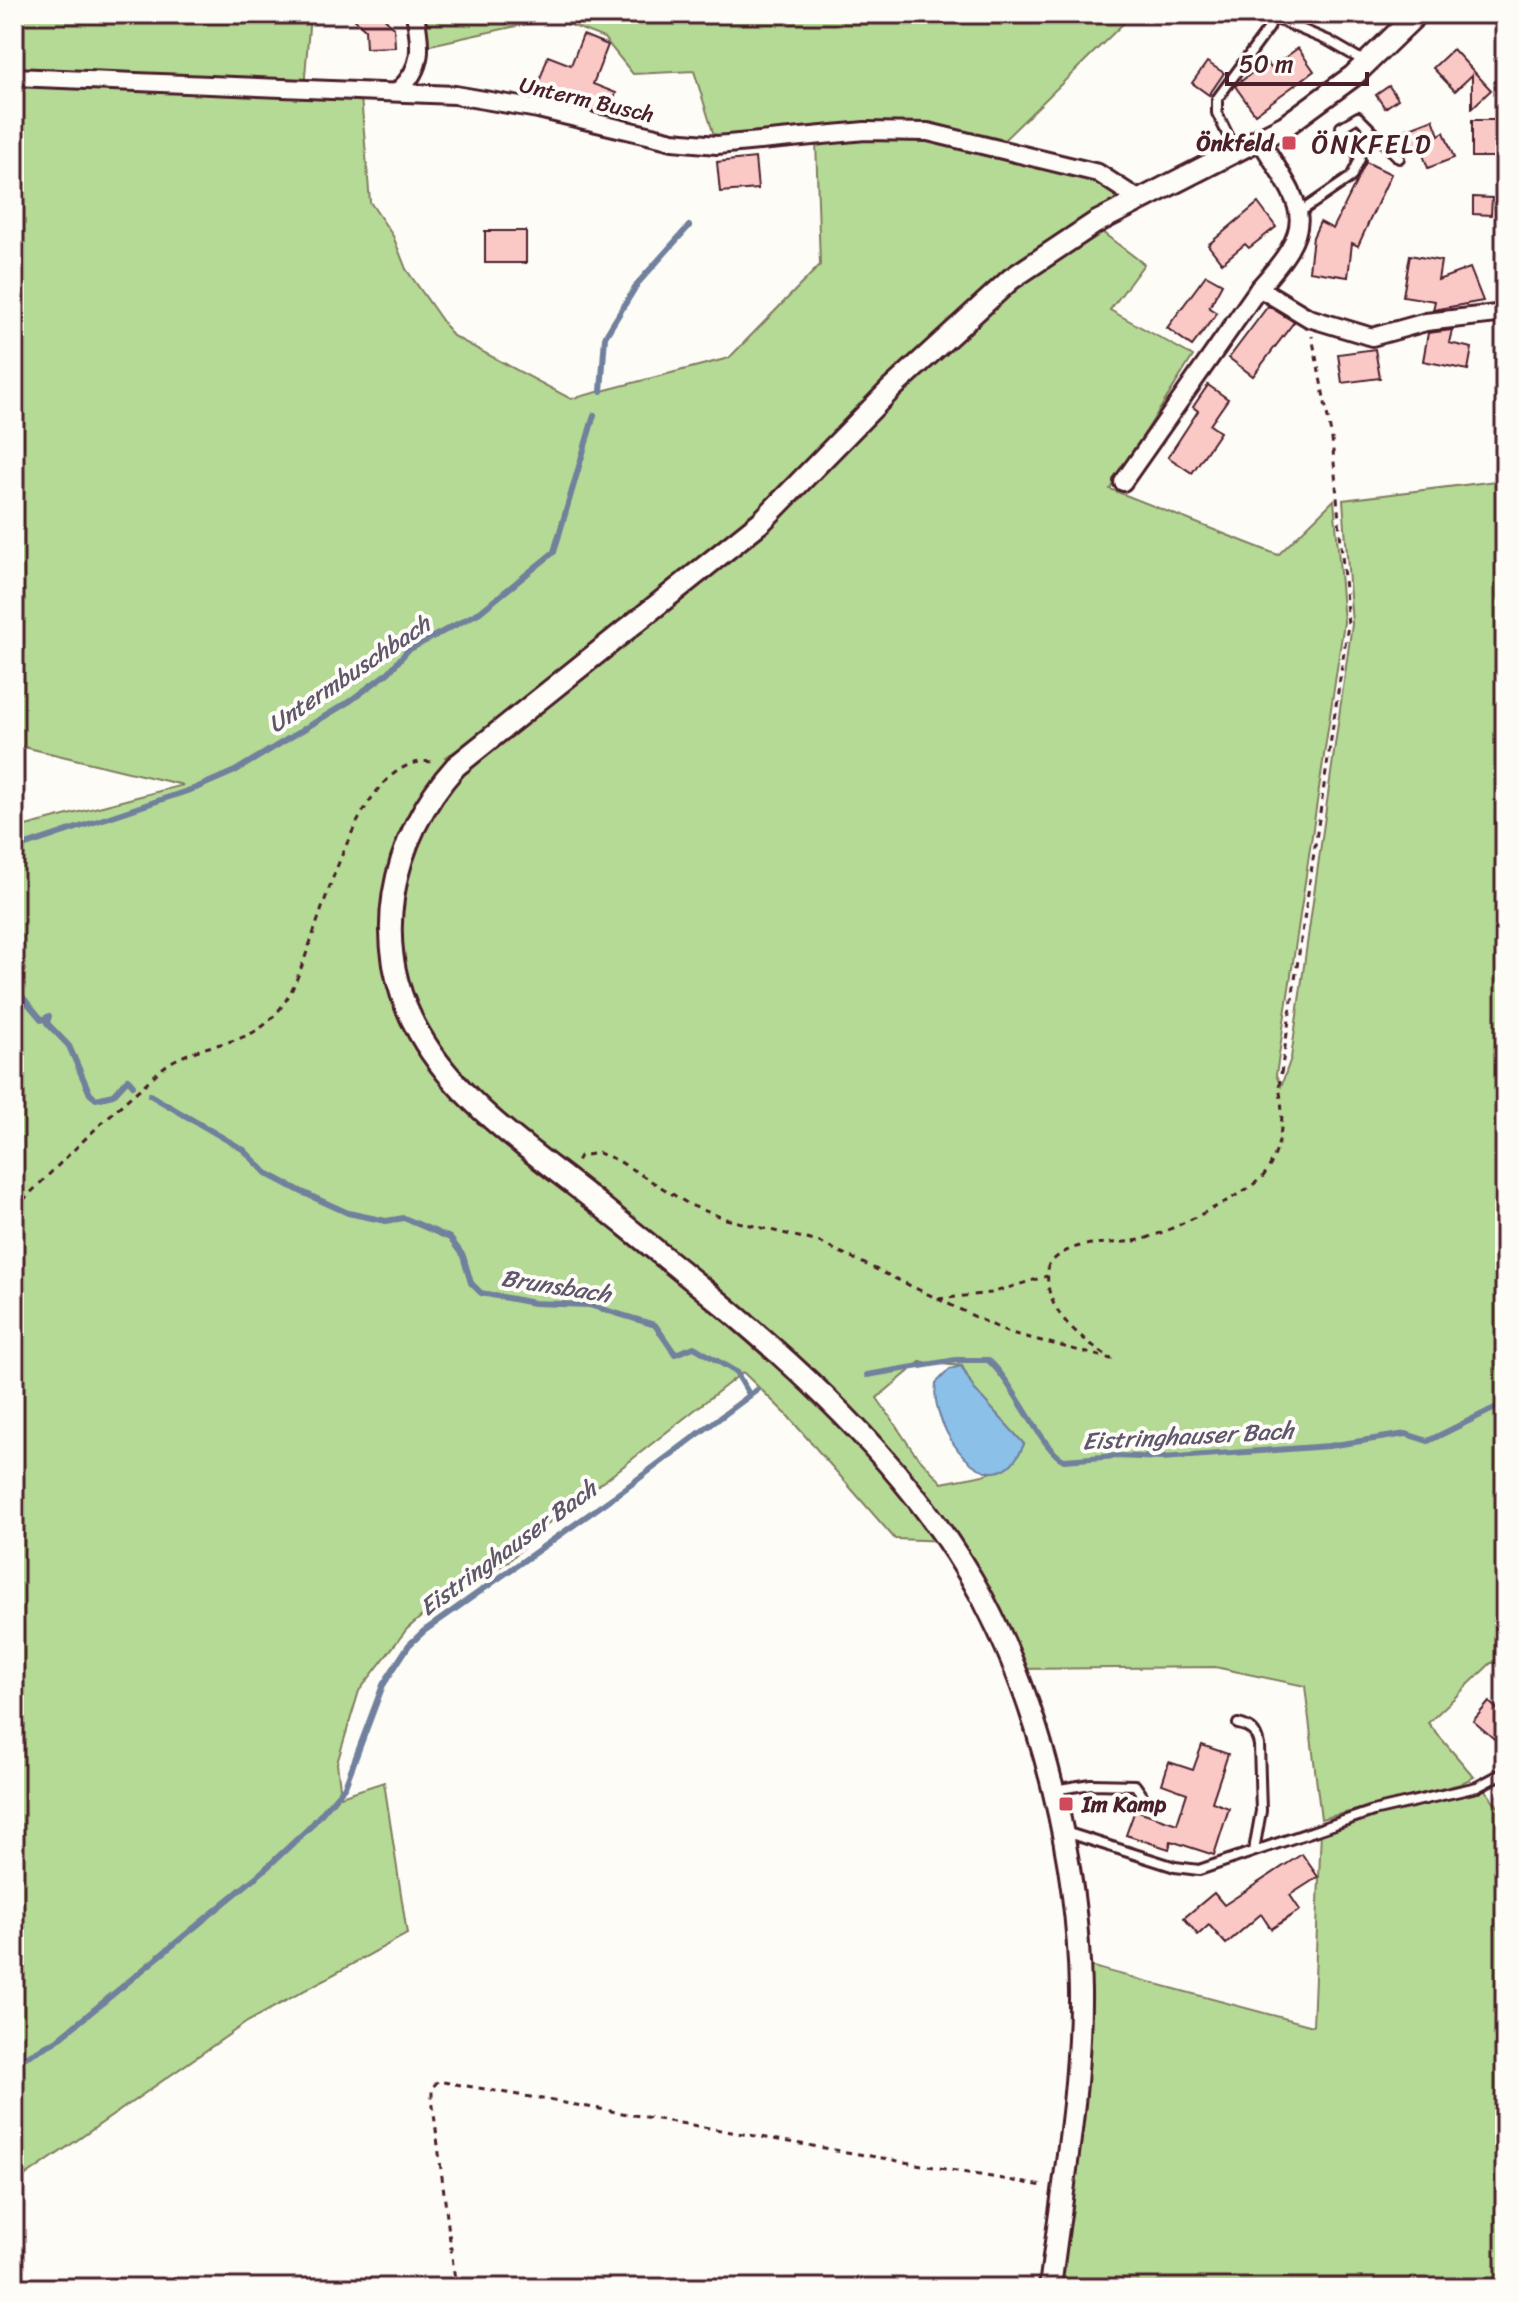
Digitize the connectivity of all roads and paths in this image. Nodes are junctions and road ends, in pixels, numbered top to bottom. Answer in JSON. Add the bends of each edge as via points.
{"nodes":[{"id":1,"x":415,"y":14,"type":"edge"},
{"id":2,"x":1417,"y":14,"type":"edge"},
{"id":3,"x":1273,"y":15,"type":"edge"},
{"id":4,"x":1368,"y":63,"type":"junction"},
{"id":5,"x":14,"y":77,"type":"edge"},
{"id":6,"x":399,"y":90,"type":"junction"},
{"id":7,"x":1260,"y":140,"type":"junction"},
{"id":8,"x":1236,"y":153,"type":"junction"},
{"id":9,"x":1399,"y":158,"type":"dead end"},
{"id":10,"x":1138,"y":199,"type":"junction"},
{"id":11,"x":1300,"y":212,"type":"junction"},
{"id":12,"x":1259,"y":288,"type":"junction"},
{"id":13,"x":1505,"y":313,"type":"edge"},
{"id":14,"x":1309,"y":318,"type":"junction"},
{"id":15,"x":1123,"y":482,"type":"dead end"},
{"id":16,"x":449,"y":774,"type":"junction"},
{"id":17,"x":565,"y":1177,"type":"junction"},
{"id":18,"x":14,"y":1209,"type":"edge"},
{"id":19,"x":1047,"y":1276,"type":"junction"},
{"id":20,"x":937,"y":1299,"type":"junction"},
{"id":21,"x":1238,"y":1724,"type":"dead end"},
{"id":22,"x":1505,"y":1772,"type":"edge"},
{"id":23,"x":1052,"y":1790,"type":"junction"},
{"id":24,"x":1142,"y":1795,"type":"dead end"},
{"id":25,"x":1062,"y":1830,"type":"junction"},
{"id":26,"x":1254,"y":1850,"type":"junction"},
{"id":27,"x":1063,"y":2189,"type":"junction"},
{"id":28,"x":456,"y":2288,"type":"edge"},
{"id":29,"x":1050,"y":2288,"type":"edge"}],
"edges":[{"from":1,"to":6,"type":"street","via":[[420,56]]},
{"from":2,"to":4,"type":"street"},
{"from":3,"to":4,"type":"lane"},
{"from":3,"to":8,"type":"lane","via":[[1217,99],[1217,113]]},
{"from":4,"to":7,"type":"street","via":[[1327,98]]},
{"from":5,"to":6,"type":"street","name":"Unterm Busch"},
{"from":6,"to":10,"type":"street","name":"Unterm Busch","via":[[524,106],[673,141],[717,145],[865,131],[928,132],[1098,173]]},
{"from":7,"to":8,"type":"street"},
{"from":7,"to":11,"type":"street"},
{"from":8,"to":10,"type":"street"},
{"from":9,"to":11,"type":"lane","via":[[1358,117],[1341,127],[1360,159],[1351,177]]},
{"from":10,"to":16,"type":"street","via":[[1011,279],[891,389],[762,521]]},
{"from":11,"to":12,"type":"street","via":[[1300,231],[1291,249]]},
{"from":12,"to":14,"type":"street"},
{"from":12,"to":15,"type":"street"},
{"from":13,"to":14,"type":"street","via":[[1426,322],[1372,337]]},
{"from":14,"to":19,"type":"path","via":[[1332,439],[1348,625],[1280,1075],[1284,1114],[1273,1158],[1262,1178],[1170,1231],[1131,1242],[1077,1244],[1049,1264]]},
{"from":16,"to":17,"type":"street","via":[[411,829],[392,892],[394,961],[403,1000],[418,1033],[464,1093]]},
{"from":16,"to":18,"type":"path","via":[[433,762],[418,760],[395,771],[372,800],[325,895],[306,960],[267,1024],[239,1041],[173,1061],[112,1112]]},
{"from":17,"to":20,"type":"path","via":[[580,1156],[599,1153],[634,1168],[690,1205],[819,1242]]},
{"from":17,"to":23,"type":"street","via":[[788,1363],[922,1505],[999,1630]]},
{"from":19,"to":20,"type":"path","via":[[991,1293]]},
{"from":19,"to":20,"type":"path","via":[[1048,1294],[1067,1323],[1111,1359],[1007,1332]]},
{"from":21,"to":26,"type":"lane","via":[[1249,1727],[1259,1745],[1261,1811]]},
{"from":22,"to":26,"type":"lane","via":[[1477,1787],[1373,1811]]},
{"from":23,"to":24,"type":"lane","via":[[1135,1785]]},
{"from":23,"to":25,"type":"street"},
{"from":25,"to":26,"type":"lane","via":[[1189,1870]]},
{"from":25,"to":27,"type":"street","via":[[1080,1992]]},
{"from":27,"to":28,"type":"path","via":[[438,2081],[432,2098]]},
{"from":27,"to":29,"type":"street"}]}
